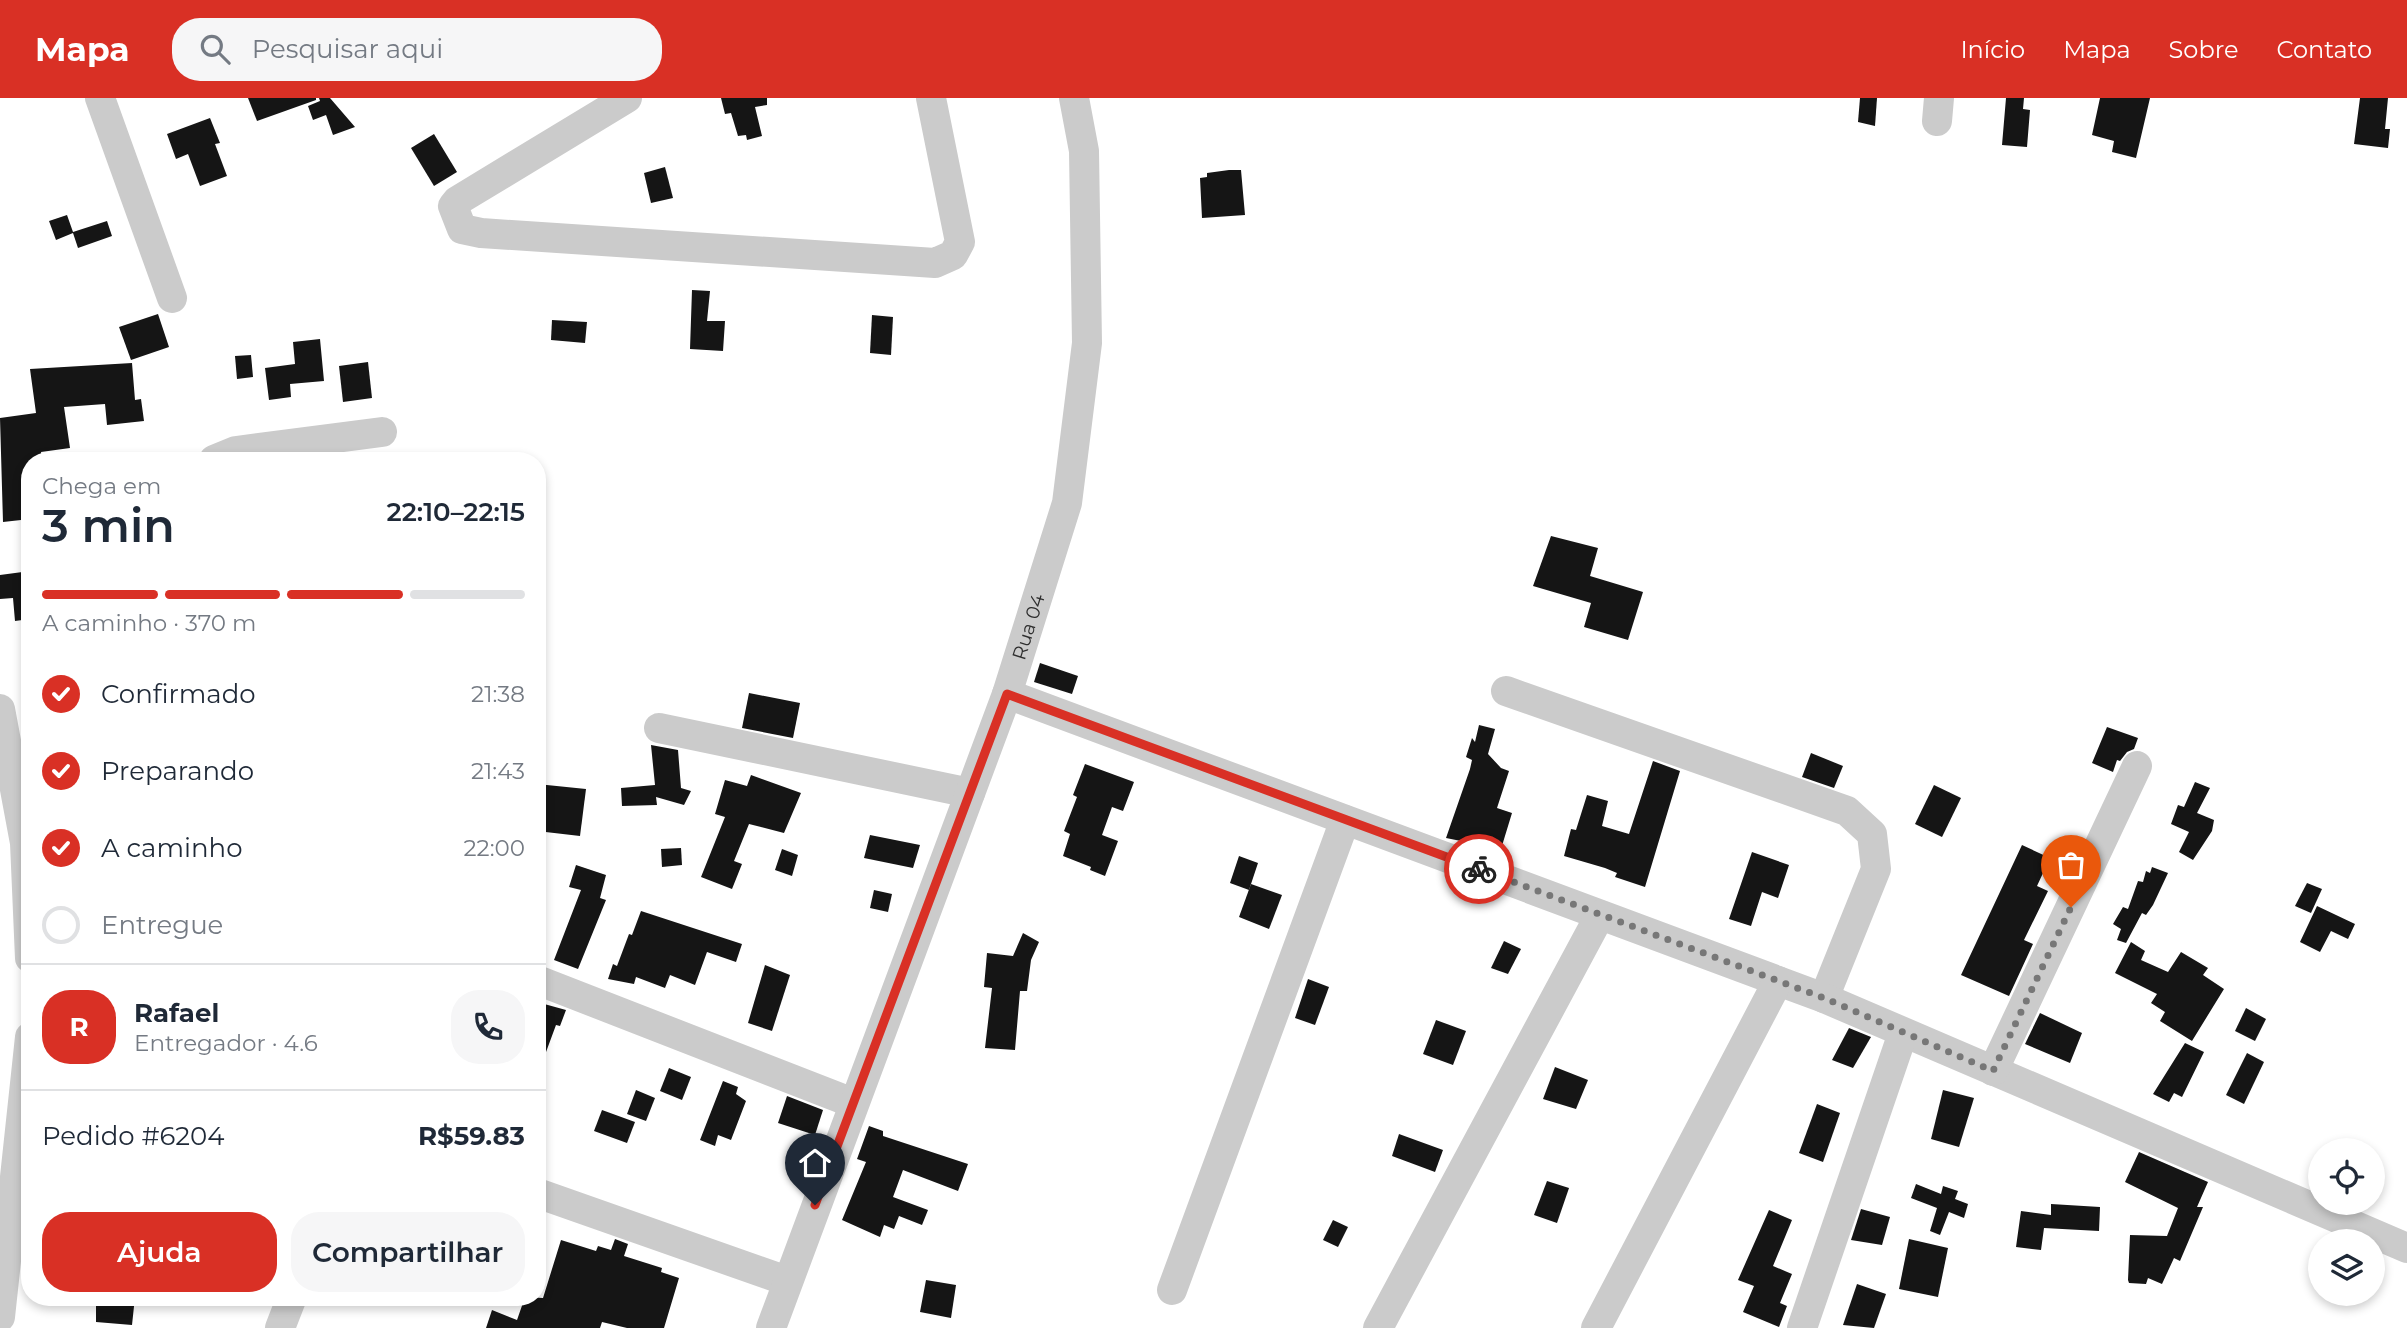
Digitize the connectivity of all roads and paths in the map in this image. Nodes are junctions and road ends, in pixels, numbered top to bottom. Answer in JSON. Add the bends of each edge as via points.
{"nodes":[{"id":1,"x":100,"y":98,"type":"edge"},
{"id":2,"x":628,"y":98,"type":"edge"},
{"id":3,"x":931,"y":98,"type":"edge"},
{"id":4,"x":1074,"y":98,"type":"edge"},
{"id":5,"x":173,"y":298,"type":"dead end"},
{"id":6,"x":382,"y":432,"type":"dead end"},
{"id":7,"x":234,"y":452,"type":"edge"},
{"id":8,"x":1506,"y":691,"type":"dead end"},
{"id":9,"x":1007,"y":694,"type":"junction"},
{"id":10,"x":2,"y":728,"type":"edge"},
{"id":11,"x":659,"y":728,"type":"dead end"},
{"id":12,"x":2137,"y":766,"type":"dead end"},
{"id":13,"x":970,"y":793,"type":"junction"},
{"id":14,"x":1345,"y":820,"type":"junction"},
{"id":15,"x":21,"y":828,"type":"edge"},
{"id":16,"x":1600,"y":915,"type":"junction"},
{"id":17,"x":1778,"y":981,"type":"junction"},
{"id":18,"x":546,"y":983,"type":"edge"},
{"id":19,"x":1824,"y":998,"type":"junction"},
{"id":20,"x":1903,"y":1033,"type":"junction"},
{"id":21,"x":1993,"y":1071,"type":"junction"},
{"id":22,"x":853,"y":1102,"type":"junction"},
{"id":23,"x":21,"y":1121,"type":"edge"},
{"id":24,"x":546,"y":1196,"type":"edge"},
{"id":25,"x":2407,"y":1248,"type":"edge"},
{"id":26,"x":787,"y":1281,"type":"junction"},
{"id":27,"x":1172,"y":1290,"type":"dead end"},
{"id":28,"x":289,"y":1306,"type":"edge"},
{"id":29,"x":0,"y":1317,"type":"edge"},
{"id":30,"x":1810,"y":1326,"type":"edge"},
{"id":31,"x":280,"y":1328,"type":"edge"},
{"id":32,"x":771,"y":1328,"type":"edge"},
{"id":33,"x":1378,"y":1328,"type":"edge"},
{"id":34,"x":1596,"y":1328,"type":"edge"}],
"edges":[{"from":1,"to":5,"type":"street"},
{"from":2,"to":3,"type":"street","via":[[457,201],[453,206],[462,229],[935,263],[953,255],[960,242]]},
{"from":4,"to":9,"type":"street","name":"Rua 04","via":[[1084,151],[1087,343],[1067,503]]},
{"from":6,"to":7,"type":"street"},
{"from":8,"to":19,"type":"street","via":[[1847,811],[1872,834],[1876,869]]},
{"from":9,"to":13,"type":"street","name":"Rua 04"},
{"from":9,"to":14,"type":"street"},
{"from":10,"to":15,"type":"street"},
{"from":11,"to":13,"type":"street"},
{"from":12,"to":21,"type":"street"},
{"from":13,"to":22,"type":"street","name":"Rua 04"},
{"from":14,"to":16,"type":"street"},
{"from":14,"to":27,"type":"street"},
{"from":16,"to":17,"type":"street"},
{"from":16,"to":33,"type":"street"},
{"from":17,"to":19,"type":"street"},
{"from":17,"to":34,"type":"street"},
{"from":18,"to":22,"type":"street"},
{"from":19,"to":20,"type":"street"},
{"from":20,"to":21,"type":"street"},
{"from":20,"to":30,"type":"street"},
{"from":21,"to":25,"type":"street"},
{"from":22,"to":26,"type":"street","name":"Rua 04"},
{"from":23,"to":29,"type":"street"},
{"from":24,"to":26,"type":"street"},
{"from":26,"to":32,"type":"street","name":"Rua 04"},
{"from":28,"to":31,"type":"street"}]}
